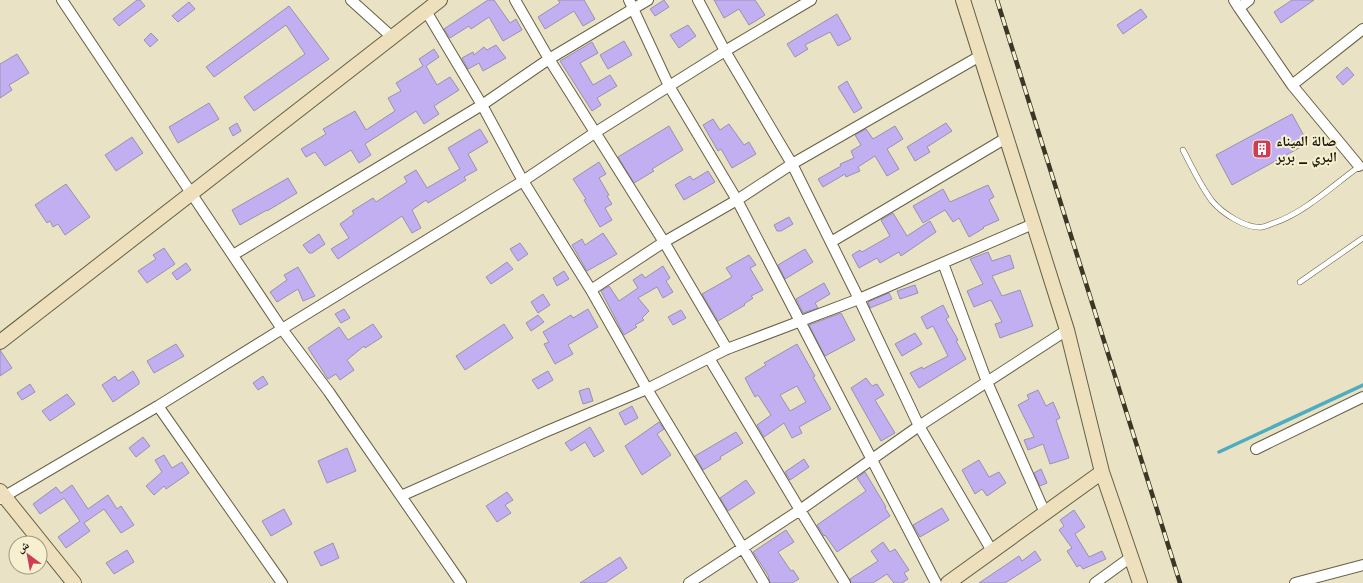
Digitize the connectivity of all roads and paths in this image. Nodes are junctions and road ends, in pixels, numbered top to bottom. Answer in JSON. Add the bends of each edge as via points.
{"nodes":[{"id":1,"x":62,"y":0,"type":"edge"},
{"id":2,"x":351,"y":0,"type":"edge"},
{"id":3,"x":440,"y":0,"type":"edge"},
{"id":4,"x":515,"y":0,"type":"edge"},
{"id":5,"x":648,"y":0,"type":"edge"},
{"id":6,"x":698,"y":0,"type":"edge"},
{"id":7,"x":811,"y":0,"type":"edge"},
{"id":8,"x":963,"y":0,"type":"edge"},
{"id":9,"x":1249,"y":0,"type":"edge"},
{"id":10,"x":632,"y":4,"type":"edge"},
{"id":11,"x":1236,"y":4,"type":"edge"},
{"id":12,"x":426,"y":11,"type":"junction"},
{"id":13,"x":1363,"y":29,"type":"edge"},
{"id":14,"x":392,"y":37,"type":"junction"},
{"id":15,"x":725,"y":51,"type":"junction"},
{"id":16,"x":980,"y":56,"type":"junction"},
{"id":17,"x":549,"y":59,"type":"junction"},
{"id":18,"x":1292,"y":85,"type":"junction"},
{"id":19,"x":669,"y":86,"type":"junction"},
{"id":20,"x":482,"y":105,"type":"junction"},
{"id":21,"x":596,"y":132,"type":"junction"},
{"id":22,"x":1006,"y":138,"type":"junction"},
{"id":23,"x":1183,"y":150,"type":"dead end"},
{"id":24,"x":792,"y":164,"type":"junction"},
{"id":25,"x":1362,"y":167,"type":"edge"},
{"id":26,"x":523,"y":181,"type":"junction"},
{"id":27,"x":191,"y":194,"type":"junction"},
{"id":28,"x":737,"y":200,"type":"junction"},
{"id":29,"x":1033,"y":224,"type":"junction"},
{"id":30,"x":1363,"y":238,"type":"edge"},
{"id":31,"x":664,"y":242,"type":"junction"},
{"id":32,"x":831,"y":242,"type":"junction"},
{"id":33,"x":234,"y":255,"type":"junction"},
{"id":34,"x":943,"y":263,"type":"junction"},
{"id":35,"x":1300,"y":282,"type":"dead end"},
{"id":36,"x":590,"y":290,"type":"junction"},
{"id":37,"x":859,"y":299,"type":"junction"},
{"id":38,"x":800,"y":322,"type":"junction"},
{"id":39,"x":282,"y":329,"type":"junction"},
{"id":40,"x":1067,"y":330,"type":"junction"},
{"id":41,"x":0,"y":342,"type":"edge"},
{"id":42,"x":727,"y":350,"type":"junction"},
{"id":43,"x":710,"y":358,"type":"junction"},
{"id":44,"x":987,"y":382,"type":"junction"},
{"id":45,"x":647,"y":389,"type":"junction"},
{"id":46,"x":1363,"y":397,"type":"edge"},
{"id":47,"x":158,"y":406,"type":"junction"},
{"id":48,"x":919,"y":426,"type":"junction"},
{"id":49,"x":1256,"y":449,"type":"dead end"},
{"id":50,"x":872,"y":459,"type":"junction"},
{"id":51,"x":1102,"y":472,"type":"junction"},
{"id":52,"x":1,"y":495,"type":"edge"},
{"id":53,"x":401,"y":496,"type":"junction"},
{"id":54,"x":800,"y":510,"type":"junction"},
{"id":55,"x":1045,"y":513,"type":"junction"},
{"id":56,"x":742,"y":547,"type":"junction"},
{"id":57,"x":992,"y":551,"type":"junction"},
{"id":58,"x":1131,"y":557,"type":"junction"},
{"id":59,"x":1363,"y":565,"type":"edge"},
{"id":60,"x":1333,"y":573,"type":"junction"},
{"id":61,"x":74,"y":583,"type":"edge"},
{"id":62,"x":282,"y":583,"type":"edge"},
{"id":63,"x":461,"y":583,"type":"edge"},
{"id":64,"x":689,"y":583,"type":"edge"},
{"id":65,"x":764,"y":583,"type":"edge"},
{"id":66,"x":845,"y":583,"type":"edge"},
{"id":67,"x":936,"y":583,"type":"edge"},
{"id":68,"x":948,"y":583,"type":"edge"},
{"id":69,"x":1095,"y":583,"type":"edge"},
{"id":70,"x":1140,"y":583,"type":"edge"},
{"id":71,"x":1295,"y":583,"type":"edge"},
{"id":72,"x":1336,"y":583,"type":"edge"}],
"edges":[{"from":1,"to":27,"type":"street"},
{"from":2,"to":14,"type":"street"},
{"from":3,"to":12,"type":"street"},
{"from":4,"to":17,"type":"street"},
{"from":5,"to":10,"type":"street"},
{"from":6,"to":15,"type":"street"},
{"from":7,"to":15,"type":"street"},
{"from":8,"to":16,"type":"street"},
{"from":9,"to":11,"type":"street"},
{"from":10,"to":17,"type":"street"},
{"from":10,"to":19,"type":"street"},
{"from":11,"to":18,"type":"street"},
{"from":12,"to":14,"type":"street"},
{"from":12,"to":20,"type":"street"},
{"from":13,"to":18,"type":"street"},
{"from":14,"to":27,"type":"street"},
{"from":15,"to":19,"type":"street"},
{"from":15,"to":24,"type":"street"},
{"from":16,"to":22,"type":"street"},
{"from":16,"to":24,"type":"street"},
{"from":17,"to":20,"type":"street"},
{"from":17,"to":21,"type":"street"},
{"from":18,"to":25,"type":"street"},
{"from":19,"to":21,"type":"street"},
{"from":19,"to":28,"type":"street"},
{"from":20,"to":26,"type":"street"},
{"from":20,"to":33,"type":"street"},
{"from":21,"to":26,"type":"street"},
{"from":21,"to":31,"type":"street"},
{"from":22,"to":29,"type":"street"},
{"from":22,"to":32,"type":"street"},
{"from":23,"to":25,"type":"lane","via":[[1214,202],[1228,215],[1245,224],[1262,227],[1282,220],[1310,204]]},
{"from":24,"to":28,"type":"street"},
{"from":24,"to":32,"type":"street"},
{"from":26,"to":36,"type":"street"},
{"from":26,"to":39,"type":"street"},
{"from":27,"to":33,"type":"street"},
{"from":27,"to":41,"type":"street"},
{"from":28,"to":31,"type":"street"},
{"from":28,"to":38,"type":"street"},
{"from":29,"to":34,"type":"street"},
{"from":29,"to":40,"type":"street"},
{"from":30,"to":35,"type":"lane"},
{"from":31,"to":36,"type":"street"},
{"from":31,"to":42,"type":"street"},
{"from":32,"to":37,"type":"street"},
{"from":33,"to":39,"type":"street"},
{"from":34,"to":37,"type":"street"},
{"from":34,"to":44,"type":"street"},
{"from":36,"to":45,"type":"street"},
{"from":37,"to":38,"type":"street"},
{"from":37,"to":48,"type":"street"},
{"from":38,"to":42,"type":"street"},
{"from":38,"to":50,"type":"street"},
{"from":39,"to":47,"type":"street"},
{"from":39,"to":53,"type":"street"},
{"from":40,"to":44,"type":"street"},
{"from":40,"to":51,"type":"street"},
{"from":42,"to":43,"type":"street"},
{"from":43,"to":45,"type":"street"},
{"from":43,"to":54,"type":"street"},
{"from":44,"to":48,"type":"street"},
{"from":44,"to":55,"type":"street"},
{"from":45,"to":53,"type":"street"},
{"from":45,"to":56,"type":"street"},
{"from":46,"to":49,"type":"street"},
{"from":47,"to":52,"type":"street"},
{"from":47,"to":62,"type":"street"},
{"from":48,"to":50,"type":"street"},
{"from":48,"to":57,"type":"street"},
{"from":50,"to":54,"type":"street"},
{"from":50,"to":67,"type":"street"},
{"from":51,"to":55,"type":"street"},
{"from":51,"to":58,"type":"street"},
{"from":52,"to":61,"type":"street"},
{"from":53,"to":63,"type":"street"},
{"from":54,"to":56,"type":"street"},
{"from":54,"to":66,"type":"street"},
{"from":55,"to":57,"type":"street"},
{"from":56,"to":64,"type":"street"},
{"from":56,"to":65,"type":"street"},
{"from":57,"to":68,"type":"street"},
{"from":58,"to":69,"type":"street"},
{"from":58,"to":70,"type":"street"},
{"from":59,"to":60,"type":"street"},
{"from":60,"to":71,"type":"street"},
{"from":60,"to":72,"type":"street"}]}
